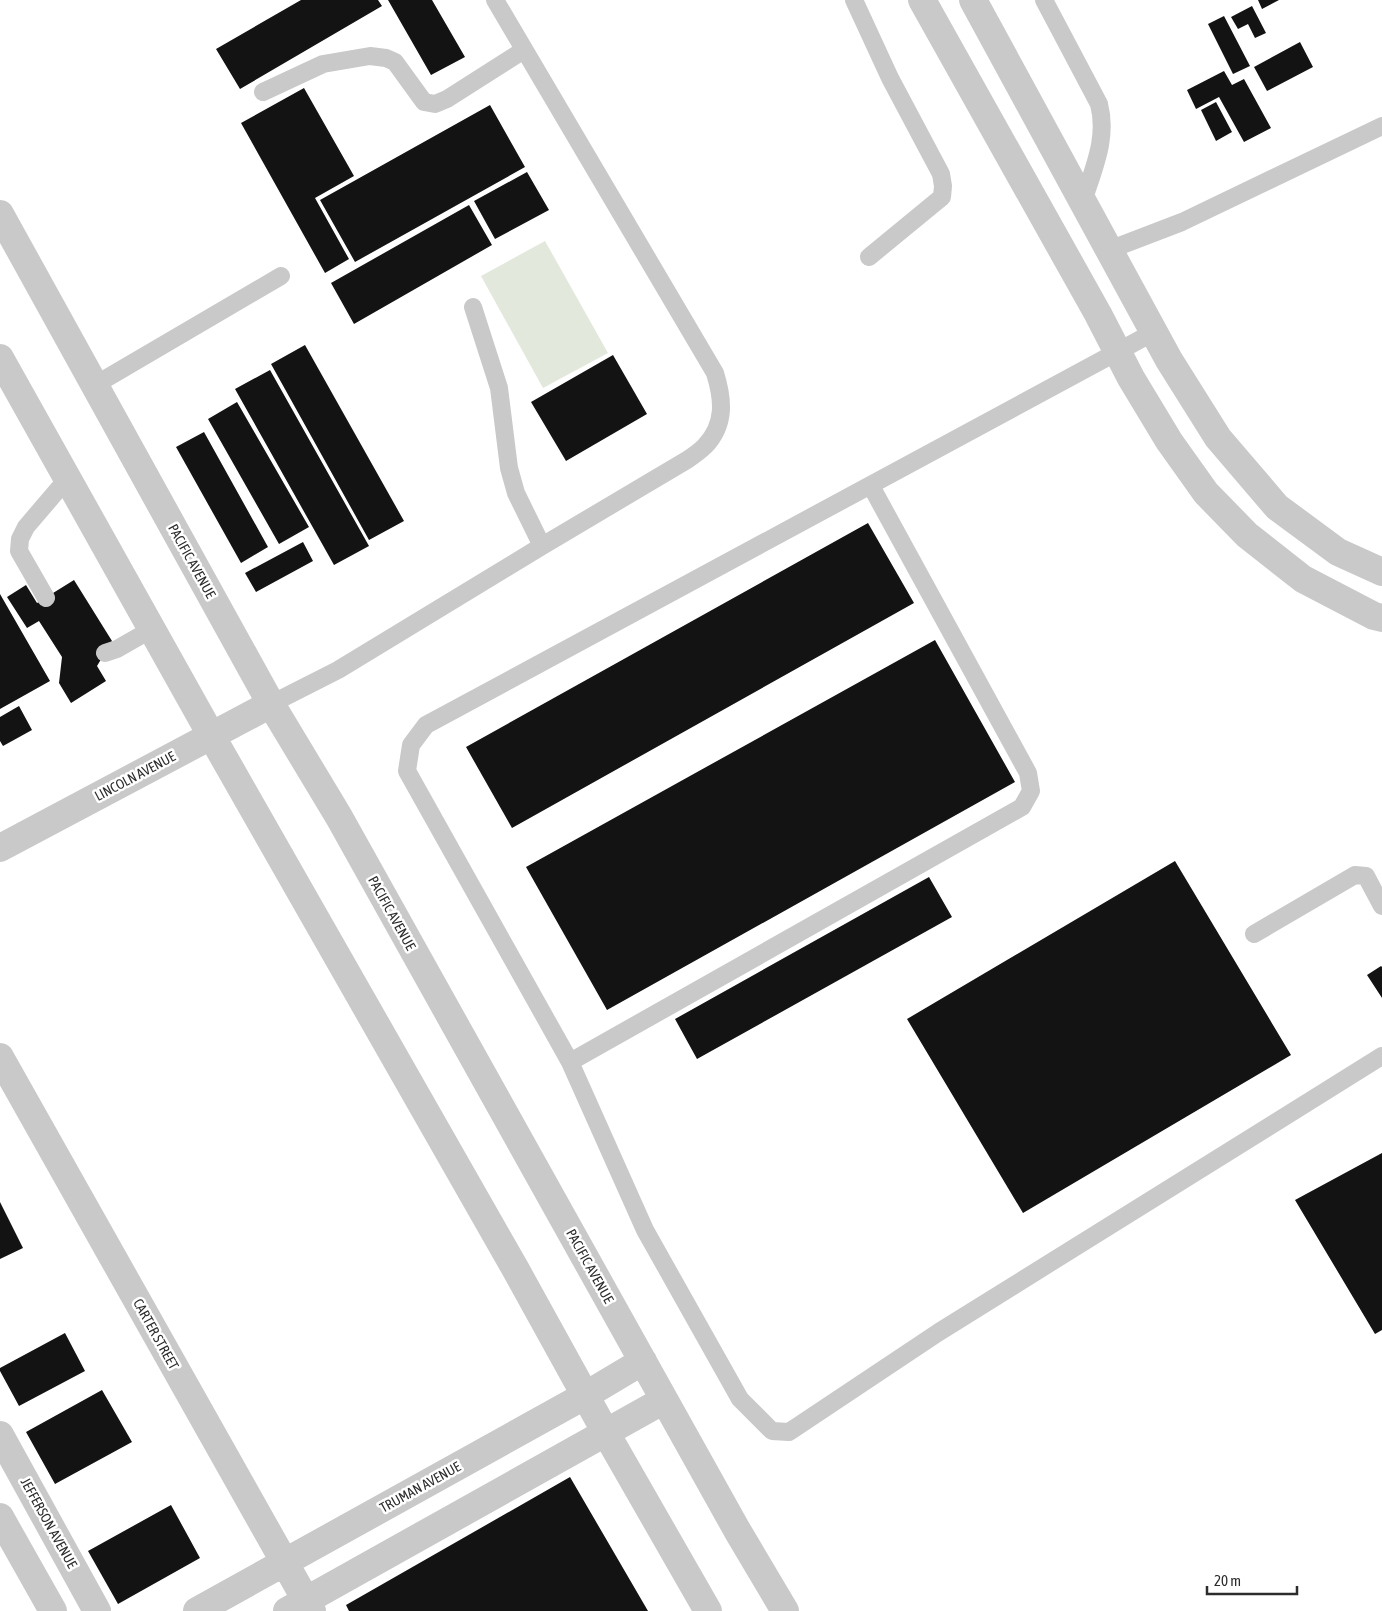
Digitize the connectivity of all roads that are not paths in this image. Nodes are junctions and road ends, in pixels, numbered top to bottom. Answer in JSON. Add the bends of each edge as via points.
{"nodes":[{"id":1,"x":495,"y":0,"type":"edge"},
{"id":2,"x":854,"y":0,"type":"edge"},
{"id":3,"x":922,"y":0,"type":"edge"},
{"id":4,"x":973,"y":0,"type":"edge"},
{"id":5,"x":1044,"y":0,"type":"edge"},
{"id":6,"x":524,"y":50,"type":"junction"},
{"id":7,"x":263,"y":92,"type":"dead end"},
{"id":8,"x":1382,"y":126,"type":"edge"},
{"id":9,"x":1083,"y":202,"type":"junction"},
{"id":10,"x":0,"y":214,"type":"edge"},
{"id":11,"x":1110,"y":250,"type":"junction"},
{"id":12,"x":869,"y":257,"type":"dead end"},
{"id":13,"x":281,"y":276,"type":"dead end"},
{"id":14,"x":473,"y":307,"type":"dead end"},
{"id":15,"x":1154,"y":332,"type":"junction"},
{"id":16,"x":1118,"y":352,"type":"junction"},
{"id":17,"x":0,"y":358,"type":"edge"},
{"id":18,"x":95,"y":385,"type":"junction"},
{"id":19,"x":67,"y":478,"type":"junction"},
{"id":20,"x":871,"y":486,"type":"junction"},
{"id":21,"x":542,"y":546,"type":"junction"},
{"id":22,"x":1382,"y":572,"type":"edge"},
{"id":23,"x":46,"y":598,"type":"dead end"},
{"id":24,"x":1382,"y":618,"type":"edge"},
{"id":25,"x":152,"y":629,"type":"junction"},
{"id":26,"x":105,"y":653,"type":"dead end"},
{"id":27,"x":271,"y":704,"type":"junction"},
{"id":28,"x":211,"y":735,"type":"junction"},
{"id":29,"x":0,"y":848,"type":"edge"},
{"id":30,"x":1382,"y":906,"type":"edge"},
{"id":31,"x":1254,"y":934,"type":"dead end"},
{"id":32,"x":1382,"y":1056,"type":"edge"},
{"id":33,"x":0,"y":1057,"type":"edge"},
{"id":34,"x":570,"y":1062,"type":"junction"},
{"id":35,"x":643,"y":1361,"type":"junction"},
{"id":36,"x":586,"y":1395,"type":"junction"},
{"id":37,"x":664,"y":1400,"type":"junction"},
{"id":38,"x":606,"y":1432,"type":"junction"},
{"id":39,"x":0,"y":1435,"type":"edge"},
{"id":40,"x":0,"y":1517,"type":"edge"},
{"id":41,"x":284,"y":1562,"type":"junction"},
{"id":42,"x":302,"y":1608,"type":"edge"},
{"id":43,"x":53,"y":1611,"type":"edge"},
{"id":44,"x":97,"y":1611,"type":"edge"},
{"id":45,"x":197,"y":1611,"type":"edge"},
{"id":46,"x":708,"y":1611,"type":"edge"},
{"id":47,"x":785,"y":1611,"type":"edge"}],
"edges":[{"from":1,"to":6,"type":"lane"},
{"from":2,"to":12,"type":"lane","via":[[890,78],[941,174],[943,186],[942,197]]},
{"from":3,"to":16,"type":"street"},
{"from":4,"to":9,"type":"street"},
{"from":5,"to":9,"type":"lane","via":[[1102,114],[1102,137]]},
{"from":6,"to":7,"type":"lane","via":[[435,104],[424,102],[395,62],[370,56],[323,64]]},
{"from":6,"to":21,"type":"lane","via":[[715,373],[722,410],[717,428],[706,446]]},
{"from":8,"to":11,"type":"lane","via":[[1182,222]]},
{"from":9,"to":11,"type":"street"},
{"from":10,"to":18,"type":"street","name":"PACIFIC AVENUE"},
{"from":11,"to":15,"type":"street"},
{"from":13,"to":18,"type":"lane"},
{"from":14,"to":21,"type":"lane","via":[[499,388],[509,468],[516,493]]},
{"from":15,"to":16,"type":"lane"},
{"from":15,"to":22,"type":"street","via":[[1218,438],[1277,507],[1338,552]]},
{"from":16,"to":20,"type":"lane"},
{"from":16,"to":24,"type":"street","via":[[1168,441],[1206,493],[1247,535],[1303,579]]},
{"from":17,"to":19,"type":"street"},
{"from":18,"to":27,"type":"street","name":"PACIFIC AVENUE"},
{"from":19,"to":23,"type":"lane","via":[[26,527],[20,539],[19,551]]},
{"from":19,"to":25,"type":"street"},
{"from":20,"to":34,"type":"lane","via":[[1028,773],[1031,791],[1022,807]]},
{"from":20,"to":34,"type":"lane","via":[[426,725],[411,745],[407,771]]},
{"from":21,"to":27,"type":"lane","via":[[338,670]]},
{"from":25,"to":26,"type":"lane"},
{"from":25,"to":28,"type":"street"},
{"from":27,"to":28,"type":"street","name":"LINCOLN AVENUE"},
{"from":27,"to":35,"type":"street","name":"PACIFIC AVENUE","via":[[339,817]]},
{"from":28,"to":29,"type":"street","name":"LINCOLN AVENUE"},
{"from":28,"to":36,"type":"street"},
{"from":30,"to":31,"type":"lane","via":[[1366,876],[1355,875]]},
{"from":32,"to":34,"type":"lane","via":[[939,1332],[789,1432],[772,1431],[740,1399],[645,1230]]},
{"from":33,"to":41,"type":"street","name":"CARTER STREET"},
{"from":35,"to":36,"type":"street","name":"TRUMAN AVENUE"},
{"from":35,"to":37,"type":"street","name":"PACIFIC AVENUE"},
{"from":36,"to":38,"type":"street"},
{"from":36,"to":41,"type":"street","name":"TRUMAN AVENUE"},
{"from":37,"to":38,"type":"street"},
{"from":37,"to":47,"type":"street","name":"PACIFIC AVENUE"},
{"from":38,"to":42,"type":"street"},
{"from":38,"to":46,"type":"street"},
{"from":39,"to":44,"type":"street","name":"JEFFERSON AVENUE"},
{"from":40,"to":43,"type":"street"},
{"from":41,"to":42,"type":"street","name":"CARTER STREET"},
{"from":41,"to":45,"type":"street","name":"TRUMAN AVENUE"}]}
